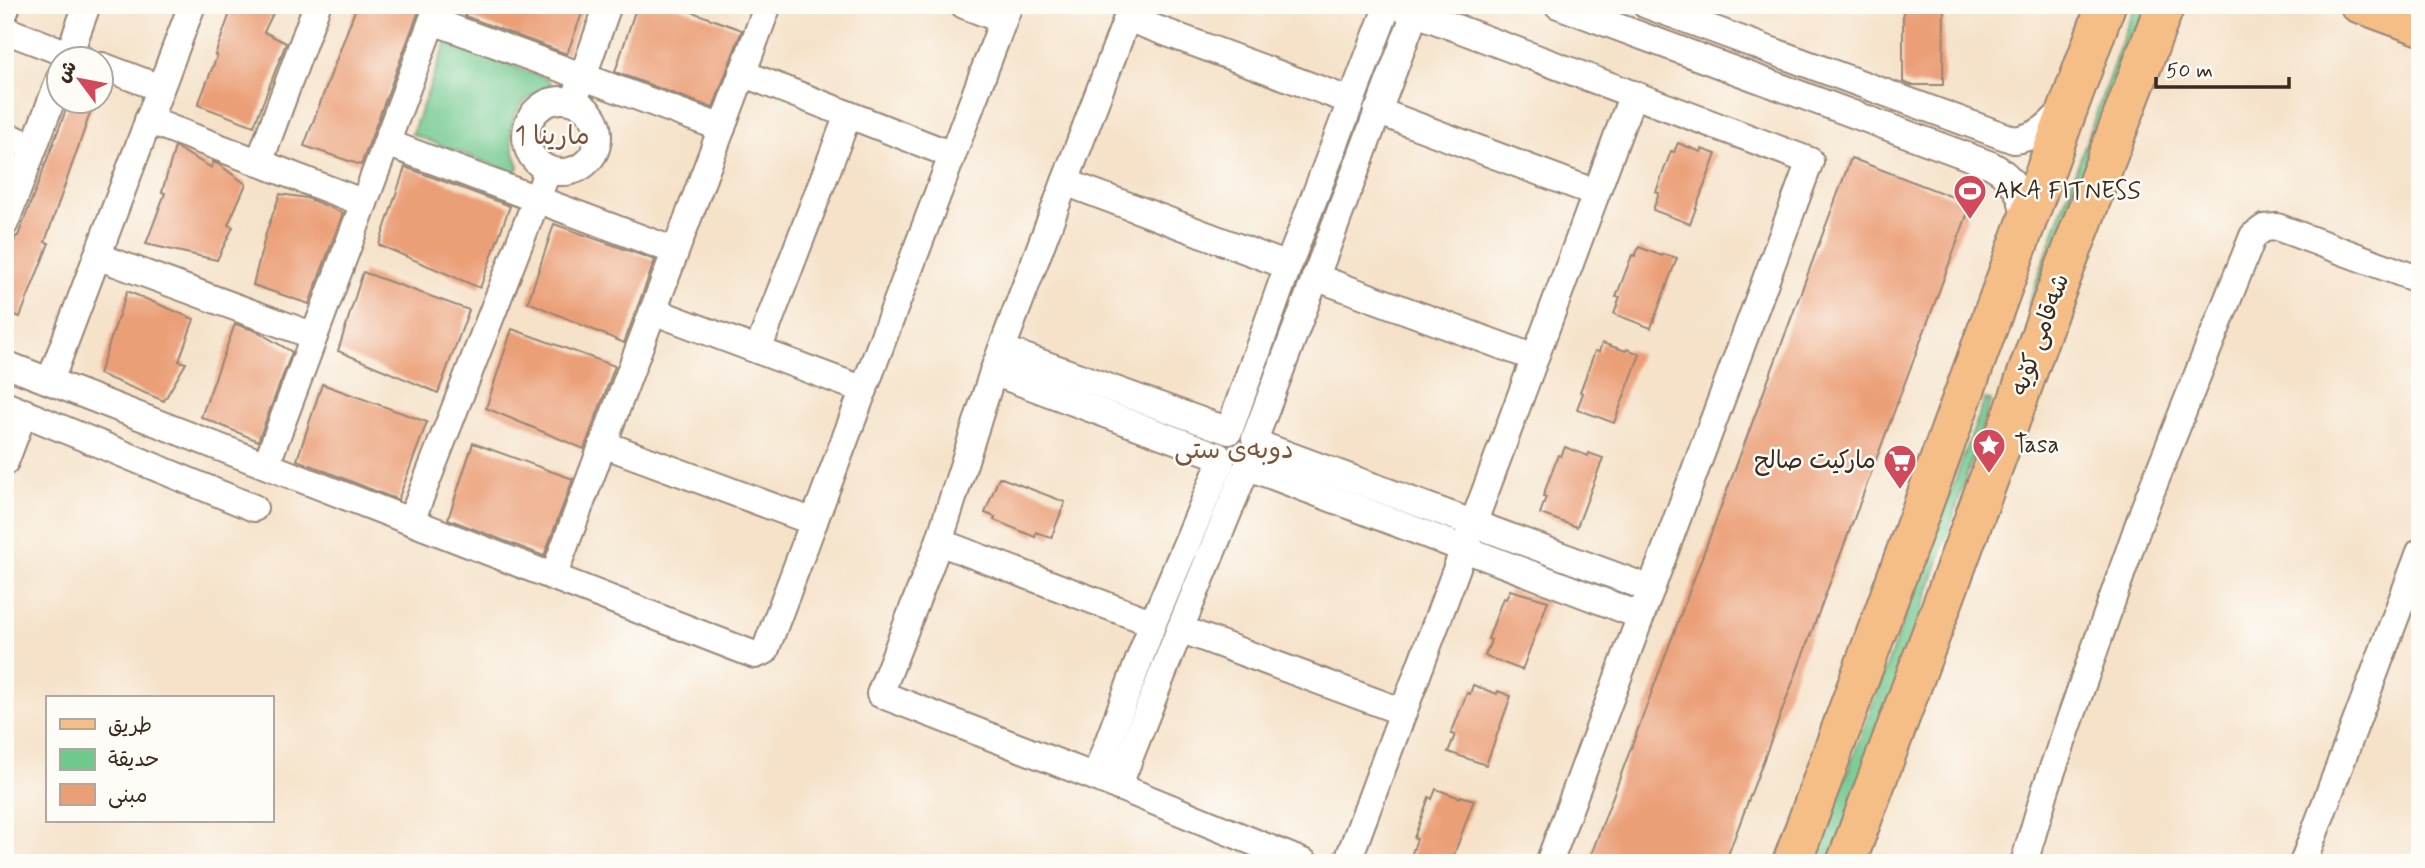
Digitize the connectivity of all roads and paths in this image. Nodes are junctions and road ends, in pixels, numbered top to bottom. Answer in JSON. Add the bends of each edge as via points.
{"nodes":[{"id":1,"x":8,"y":5,"type":"edge"},
{"id":2,"x":87,"y":5,"type":"edge"},
{"id":3,"x":191,"y":5,"type":"edge"},
{"id":4,"x":317,"y":5,"type":"edge"},
{"id":5,"x":608,"y":5,"type":"edge"},
{"id":6,"x":768,"y":5,"type":"edge"},
{"id":7,"x":964,"y":5,"type":"edge"},
{"id":8,"x":1388,"y":5,"type":"edge"},
{"id":9,"x":1559,"y":5,"type":"edge"},
{"id":10,"x":1647,"y":5,"type":"edge"},
{"id":11,"x":2106,"y":5,"type":"edge"},
{"id":12,"x":2357,"y":5,"type":"edge"},
{"id":13,"x":1409,"y":8,"type":"edge"},
{"id":14,"x":5,"y":11,"type":"edge"},
{"id":15,"x":1130,"y":12,"type":"edge"},
{"id":16,"x":435,"y":13,"type":"edge"},
{"id":17,"x":1006,"y":13,"type":"edge"},
{"id":18,"x":2166,"y":13,"type":"edge"},
{"id":19,"x":2420,"y":28,"type":"edge"},
{"id":20,"x":5,"y":30,"type":"edge"},
{"id":21,"x":75,"y":46,"type":"edge"},
{"id":22,"x":46,"y":51,"type":"edge"},
{"id":23,"x":116,"y":71,"type":"edge"},
{"id":24,"x":742,"y":73,"type":"junction"},
{"id":25,"x":160,"y":88,"type":"junction"},
{"id":26,"x":578,"y":89,"type":"junction"},
{"id":27,"x":1633,"y":94,"type":"junction"},
{"id":28,"x":2074,"y":94,"type":"junction"},
{"id":29,"x":1351,"y":101,"type":"junction"},
{"id":30,"x":1377,"y":111,"type":"junction"},
{"id":31,"x":848,"y":114,"type":"junction"},
{"id":32,"x":47,"y":116,"type":"edge"},
{"id":33,"x":148,"y":120,"type":"junction"},
{"id":34,"x":722,"y":128,"type":"junction"},
{"id":35,"x":5,"y":136,"type":"edge"},
{"id":36,"x":2009,"y":139,"type":"junction"},
{"id":37,"x":387,"y":143,"type":"junction"},
{"id":38,"x":34,"y":146,"type":"junction"},
{"id":39,"x":1331,"y":154,"type":"junction"},
{"id":40,"x":952,"y":155,"type":"junction"},
{"id":41,"x":259,"y":163,"type":"junction"},
{"id":42,"x":1357,"y":163,"type":"junction"},
{"id":43,"x":1999,"y":169,"type":"junction"},
{"id":44,"x":548,"y":170,"type":"junction"},
{"id":45,"x":1065,"y":181,"type":"junction"},
{"id":46,"x":1596,"y":193,"type":"junction"},
{"id":47,"x":537,"y":199,"type":"junction"},
{"id":48,"x":364,"y":203,"type":"junction"},
{"id":49,"x":5,"y":223,"type":"edge"},
{"id":50,"x":2023,"y":235,"type":"junction"},
{"id":51,"x":676,"y":251,"type":"junction"},
{"id":52,"x":97,"y":256,"type":"junction"},
{"id":53,"x":1288,"y":265,"type":"junction"},
{"id":54,"x":1315,"y":277,"type":"junction"},
{"id":55,"x":2420,"y":280,"type":"edge"},
{"id":56,"x":2002,"y":288,"type":"junction"},
{"id":57,"x":2051,"y":305,"type":"junction"},
{"id":58,"x":653,"y":311,"type":"junction"},
{"id":59,"x":314,"y":336,"type":"junction"},
{"id":60,"x":758,"y":350,"type":"junction"},
{"id":61,"x":1535,"y":358,"type":"junction"},
{"id":62,"x":997,"y":360,"type":"junction"},
{"id":63,"x":5,"y":364,"type":"edge"},
{"id":64,"x":50,"y":381,"type":"junction"},
{"id":65,"x":864,"y":390,"type":"junction"},
{"id":66,"x":1964,"y":390,"type":"junction"},
{"id":67,"x":15,"y":408,"type":"edge"},
{"id":68,"x":2014,"y":411,"type":"junction"},
{"id":69,"x":1229,"y":431,"type":"junction"},
{"id":70,"x":603,"y":444,"type":"junction"},
{"id":71,"x":1241,"y":456,"type":"junction"},
{"id":72,"x":5,"y":462,"type":"edge"},
{"id":73,"x":266,"y":465,"type":"junction"},
{"id":74,"x":254,"y":508,"type":"dead end"},
{"id":75,"x":411,"y":521,"type":"junction"},
{"id":76,"x":814,"y":522,"type":"junction"},
{"id":77,"x":1473,"y":524,"type":"junction"},
{"id":78,"x":939,"y":542,"type":"junction"},
{"id":79,"x":1464,"y":550,"type":"junction"},
{"id":80,"x":2420,"y":552,"type":"edge"},
{"id":81,"x":554,"y":577,"type":"junction"},
{"id":82,"x":1651,"y":589,"type":"junction"},
{"id":83,"x":1641,"y":616,"type":"junction"},
{"id":84,"x":1153,"y":622,"type":"junction"},
{"id":85,"x":1180,"y":629,"type":"junction"},
{"id":86,"x":1404,"y":712,"type":"junction"},
{"id":87,"x":1107,"y":782,"type":"junction"},
{"id":88,"x":1305,"y":863,"type":"edge"},
{"id":89,"x":1347,"y":863,"type":"edge"},
{"id":90,"x":1549,"y":863,"type":"edge"},
{"id":91,"x":1792,"y":863,"type":"edge"},
{"id":92,"x":1846,"y":863,"type":"edge"},
{"id":93,"x":2024,"y":863,"type":"edge"},
{"id":94,"x":2303,"y":863,"type":"edge"}],
"edges":[{"from":1,"to":14,"type":"street"},
{"from":2,"to":21,"type":"street"},
{"from":3,"to":25,"type":"street"},
{"from":4,"to":41,"type":"street"},
{"from":5,"to":26,"type":"street"},
{"from":6,"to":24,"type":"street"},
{"from":7,"to":17,"type":"street"},
{"from":8,"to":29,"type":"street"},
{"from":9,"to":43,"type":"street"},
{"from":10,"to":36,"type":"street"},
{"from":11,"to":28,"type":"highway"},
{"from":12,"to":19,"type":"main road"},
{"from":13,"to":27,"type":"street"},
{"from":13,"to":30,"type":"street"},
{"from":15,"to":29,"type":"street"},
{"from":15,"to":45,"type":"street"},
{"from":16,"to":26,"type":"street"},
{"from":16,"to":37,"type":"street"},
{"from":17,"to":40,"type":"street"},
{"from":18,"to":57,"type":"highway","name":"شەقامی کۆیە"},
{"from":20,"to":22,"type":"street"},
{"from":23,"to":25,"type":"street"},
{"from":24,"to":31,"type":"street"},
{"from":24,"to":34,"type":"street"},
{"from":25,"to":33,"type":"street"},
{"from":26,"to":34,"type":"street"},
{"from":26,"to":44,"type":"street","via":[[539,107],[526,128],[529,152]]},
{"from":26,"to":44,"type":"street","via":[[592,115],[596,149],[581,167],[570,172]]},
{"from":27,"to":46,"type":"street"},
{"from":27,"to":82,"type":"street","via":[[1810,161]]},
{"from":28,"to":36,"type":"street","via":[[2037,135]]},
{"from":28,"to":50,"type":"highway"},
{"from":29,"to":39,"type":"street"},
{"from":30,"to":42,"type":"street"},
{"from":30,"to":46,"type":"street"},
{"from":31,"to":40,"type":"street"},
{"from":31,"to":60,"type":"street"},
{"from":32,"to":38,"type":"street"},
{"from":33,"to":41,"type":"street"},
{"from":33,"to":52,"type":"street"},
{"from":34,"to":51,"type":"street"},
{"from":35,"to":38,"type":"street"},
{"from":36,"to":43,"type":"street"},
{"from":37,"to":47,"type":"street"},
{"from":37,"to":48,"type":"street"},
{"from":38,"to":49,"type":"street"},
{"from":39,"to":42,"type":"street"},
{"from":39,"to":53,"type":"street"},
{"from":40,"to":65,"type":"street"},
{"from":41,"to":48,"type":"street"},
{"from":42,"to":54,"type":"street"},
{"from":43,"to":50,"type":"street","via":[[2012,180],[2020,196]]},
{"from":44,"to":47,"type":"street"},
{"from":45,"to":53,"type":"street"},
{"from":45,"to":62,"type":"street"},
{"from":46,"to":61,"type":"street"},
{"from":47,"to":51,"type":"street"},
{"from":47,"to":75,"type":"street"},
{"from":48,"to":59,"type":"street"},
{"from":50,"to":56,"type":"highway"},
{"from":51,"to":58,"type":"street"},
{"from":52,"to":59,"type":"street"},
{"from":52,"to":64,"type":"street"},
{"from":53,"to":69,"type":"street"},
{"from":54,"to":61,"type":"street"},
{"from":54,"to":71,"type":"street"},
{"from":55,"to":93,"type":"street","via":[[2277,227],[2264,228],[2253,236],[2144,509]]},
{"from":56,"to":57,"type":"highway","via":[[2004,299],[2021,313],[2032,315]]},
{"from":56,"to":66,"type":"highway"},
{"from":57,"to":68,"type":"highway","name":"شەقامی کۆیە"},
{"from":58,"to":60,"type":"street"},
{"from":58,"to":70,"type":"street"},
{"from":59,"to":73,"type":"street"},
{"from":60,"to":65,"type":"street"},
{"from":61,"to":77,"type":"street"},
{"from":62,"to":69,"type":"street"},
{"from":62,"to":71,"type":"street"},
{"from":62,"to":78,"type":"street"},
{"from":63,"to":64,"type":"street"},
{"from":64,"to":73,"type":"street"},
{"from":65,"to":76,"type":"street"},
{"from":66,"to":68,"type":"highway","via":[[1983,372],[2002,373]]},
{"from":66,"to":91,"type":"highway"},
{"from":67,"to":72,"type":"street"},
{"from":67,"to":74,"type":"street"},
{"from":68,"to":92,"type":"highway","name":"شەقامی کۆیە"},
{"from":69,"to":71,"type":"street","via":[[1240,429]]},
{"from":70,"to":76,"type":"street"},
{"from":70,"to":81,"type":"street"},
{"from":71,"to":77,"type":"street"},
{"from":71,"to":79,"type":"street"},
{"from":71,"to":84,"type":"street"},
{"from":71,"to":85,"type":"street"},
{"from":73,"to":75,"type":"street"},
{"from":75,"to":81,"type":"street"},
{"from":76,"to":81,"type":"street","via":[[765,651],[758,655]]},
{"from":77,"to":79,"type":"street"},
{"from":77,"to":82,"type":"street"},
{"from":78,"to":84,"type":"street"},
{"from":78,"to":87,"type":"street","via":[[880,694]]},
{"from":79,"to":83,"type":"street"},
{"from":79,"to":86,"type":"street"},
{"from":80,"to":94,"type":"street"},
{"from":82,"to":83,"type":"street"},
{"from":83,"to":90,"type":"street"},
{"from":84,"to":87,"type":"street"},
{"from":85,"to":86,"type":"street"},
{"from":85,"to":87,"type":"street"},
{"from":86,"to":89,"type":"street"},
{"from":87,"to":88,"type":"street"}]}
